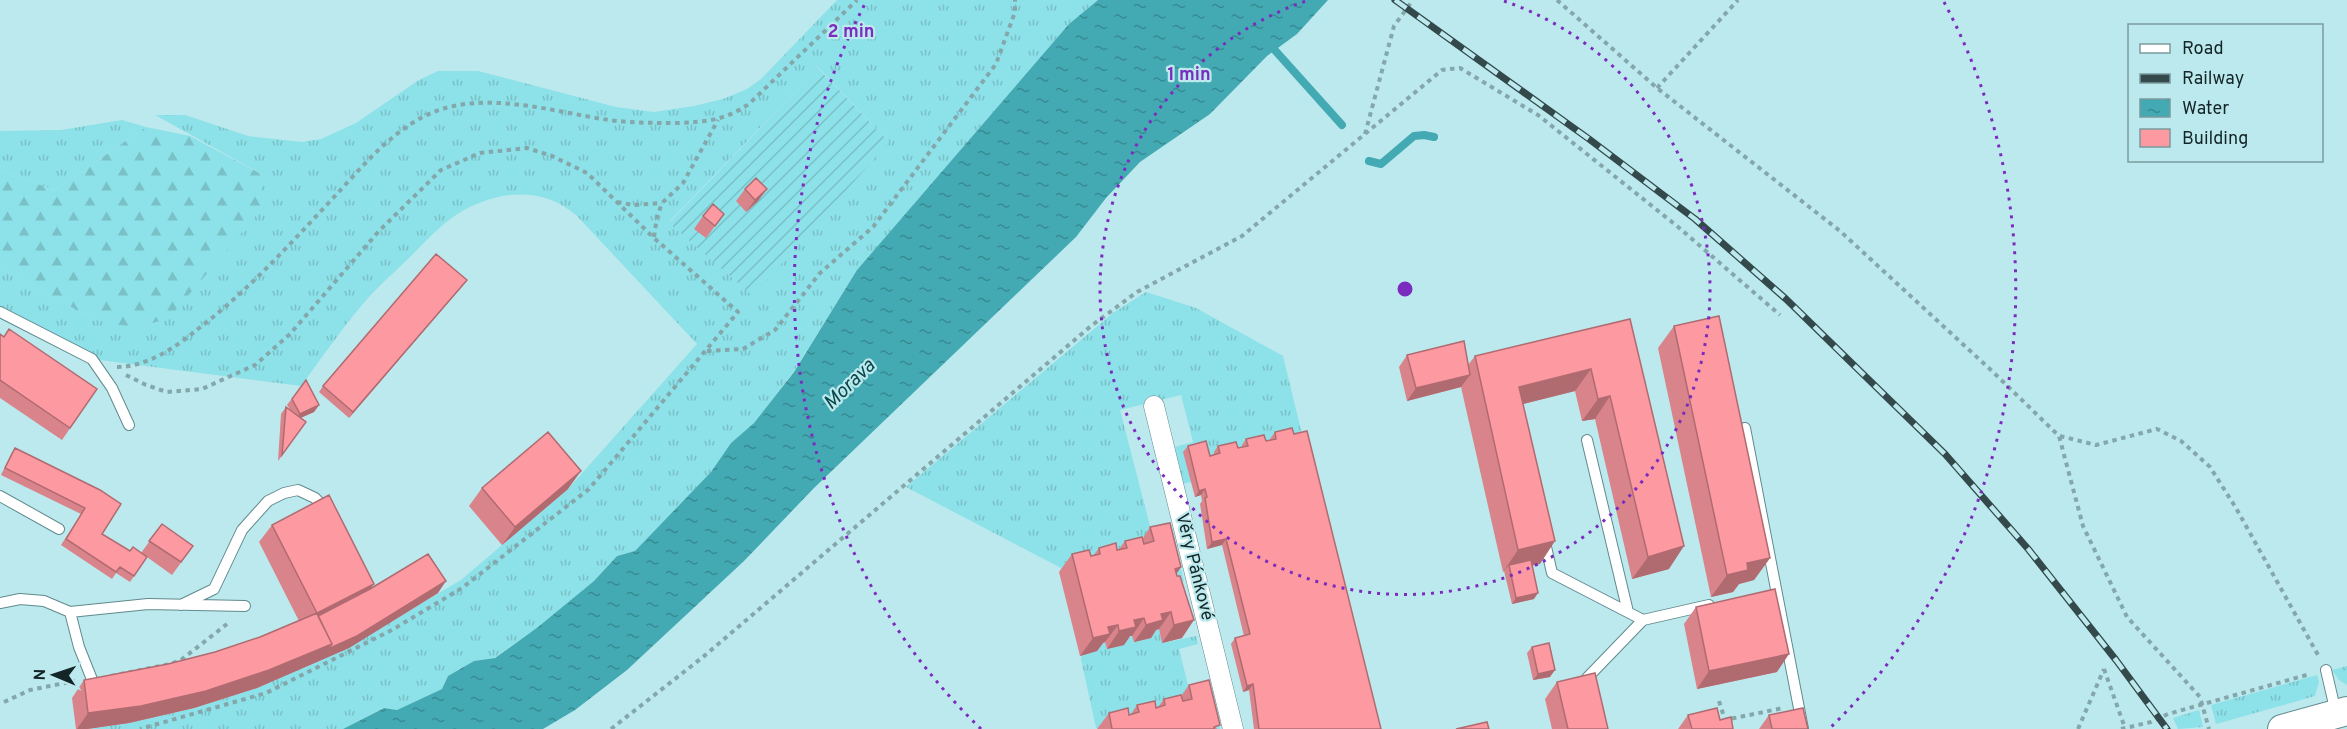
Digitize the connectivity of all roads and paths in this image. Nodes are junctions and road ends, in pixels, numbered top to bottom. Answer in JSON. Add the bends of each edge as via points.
{"nodes":[{"id":1,"x":857,"y":0,"type":"edge"},
{"id":2,"x":1015,"y":0,"type":"edge"},
{"id":3,"x":1413,"y":0,"type":"edge"},
{"id":4,"x":1557,"y":0,"type":"edge"},
{"id":5,"x":1738,"y":0,"type":"edge"},
{"id":6,"x":1657,"y":88,"type":"junction"},
{"id":7,"x":718,"y":119,"type":"junction"},
{"id":8,"x":1364,"y":135,"type":"junction"},
{"id":9,"x":617,"y":201,"type":"junction"},
{"id":10,"x":662,"y":203,"type":"junction"},
{"id":11,"x":654,"y":238,"type":"junction"},
{"id":12,"x":0,"y":312,"type":"edge"},
{"id":13,"x":1780,"y":315,"type":"dead end"},
{"id":14,"x":707,"y":351,"type":"junction"},
{"id":15,"x":1154,"y":406,"type":"dead end"},
{"id":16,"x":129,"y":425,"type":"dead end"},
{"id":17,"x":1745,"y":428,"type":"edge"},
{"id":18,"x":2059,"y":436,"type":"junction"},
{"id":19,"x":1587,"y":440,"type":"dead end"},
{"id":20,"x":0,"y":496,"type":"edge"},
{"id":21,"x":334,"y":523,"type":"edge"},
{"id":22,"x":59,"y":529,"type":"dead end"},
{"id":23,"x":1542,"y":530,"type":"edge"},
{"id":24,"x":1721,"y":602,"type":"edge"},
{"id":25,"x":0,"y":603,"type":"edge"},
{"id":26,"x":181,"y":605,"type":"junction"},
{"id":27,"x":245,"y":606,"type":"joint"},
{"id":28,"x":70,"y":612,"type":"junction"},
{"id":29,"x":1628,"y":612,"type":"junction"},
{"id":30,"x":1643,"y":620,"type":"junction"},
{"id":31,"x":2326,"y":670,"type":"junction"},
{"id":32,"x":1587,"y":678,"type":"edge"},
{"id":33,"x":93,"y":682,"type":"junction"},
{"id":34,"x":1719,"y":701,"type":"dead end"},
{"id":35,"x":4,"y":702,"type":"dead end"},
{"id":36,"x":2203,"y":704,"type":"junction"},
{"id":37,"x":1799,"y":705,"type":"junction"},
{"id":38,"x":2342,"y":712,"type":"edge"},
{"id":39,"x":2123,"y":728,"type":"edge"},
{"id":40,"x":140,"y":729,"type":"edge"},
{"id":41,"x":611,"y":729,"type":"edge"},
{"id":42,"x":1233,"y":729,"type":"edge"},
{"id":43,"x":1803,"y":729,"type":"edge"},
{"id":44,"x":2078,"y":729,"type":"edge"},
{"id":45,"x":2209,"y":729,"type":"edge"},
{"id":46,"x":2282,"y":729,"type":"edge"}],
"edges":[{"from":1,"to":7,"type":"path","via":[[750,103],[735,114]]},
{"from":2,"to":14,"type":"path","via":[[1015,12],[996,64],[873,227],[820,273],[775,330],[743,349]]},
{"from":3,"to":8,"type":"path","via":[[1394,26]]},
{"from":4,"to":6,"type":"path"},
{"from":5,"to":6,"type":"path"},
{"from":6,"to":18,"type":"path","via":[[1840,231]]},
{"from":7,"to":9,"type":"path","via":[[643,124],[502,103],[439,109],[414,121],[380,148],[233,302],[173,348],[128,367],[110,367],[167,392],[202,389],[255,365],[290,334],[379,231],[441,170],[480,153],[527,148],[552,156],[587,173]]},
{"from":7,"to":10,"type":"path","via":[[683,183]]},
{"from":8,"to":13,"type":"path","via":[[1442,70],[1460,68],[1538,115]]},
{"from":8,"to":41,"type":"path","via":[[1242,236],[1137,292],[1091,326],[703,657]]},
{"from":9,"to":10,"type":"path","via":[[633,205]]},
{"from":9,"to":11,"type":"path"},
{"from":10,"to":11,"type":"path"},
{"from":11,"to":14,"type":"path","via":[[738,312]]},
{"from":12,"to":16,"type":"lane","via":[[92,359],[112,388]]},
{"from":14,"to":40,"type":"path","via":[[589,489],[462,588],[392,630],[266,693]]},
{"from":15,"to":42,"type":"street","name":"Věry Pánkové"},
{"from":17,"to":37,"type":"lane","via":[[1771,590]]},
{"from":18,"to":31,"type":"path","via":[[2096,445],[2157,429],[2181,441],[2210,467],[2236,508]]},
{"from":18,"to":36,"type":"path","via":[[2084,526],[2127,617]]},
{"from":19,"to":29,"type":"lane"},
{"from":20,"to":22,"type":"lane"},
{"from":21,"to":26,"type":"lane","via":[[315,498],[298,490],[268,501],[242,530],[214,589]]},
{"from":23,"to":29,"type":"lane","via":[[1552,573]]},
{"from":24,"to":30,"type":"lane"},
{"from":25,"to":28,"type":"lane","via":[[20,599],[44,601]]},
{"from":26,"to":27,"type":"lane"},
{"from":26,"to":28,"type":"lane","via":[[148,604]]},
{"from":27,"to":33,"type":"path","via":[[181,660]]},
{"from":28,"to":33,"type":"lane"},
{"from":29,"to":30,"type":"lane"},
{"from":30,"to":32,"type":"lane"},
{"from":31,"to":36,"type":"path"},
{"from":31,"to":38,"type":"lane"},
{"from":33,"to":35,"type":"path","via":[[80,680],[30,690]]},
{"from":34,"to":37,"type":"path","via":[[1725,720]]},
{"from":36,"to":39,"type":"path"},
{"from":36,"to":45,"type":"path"},
{"from":37,"to":43,"type":"lane"},
{"from":38,"to":46,"type":"main road"},
{"from":39,"to":44,"type":"path","via":[[2104,669]]}]}
